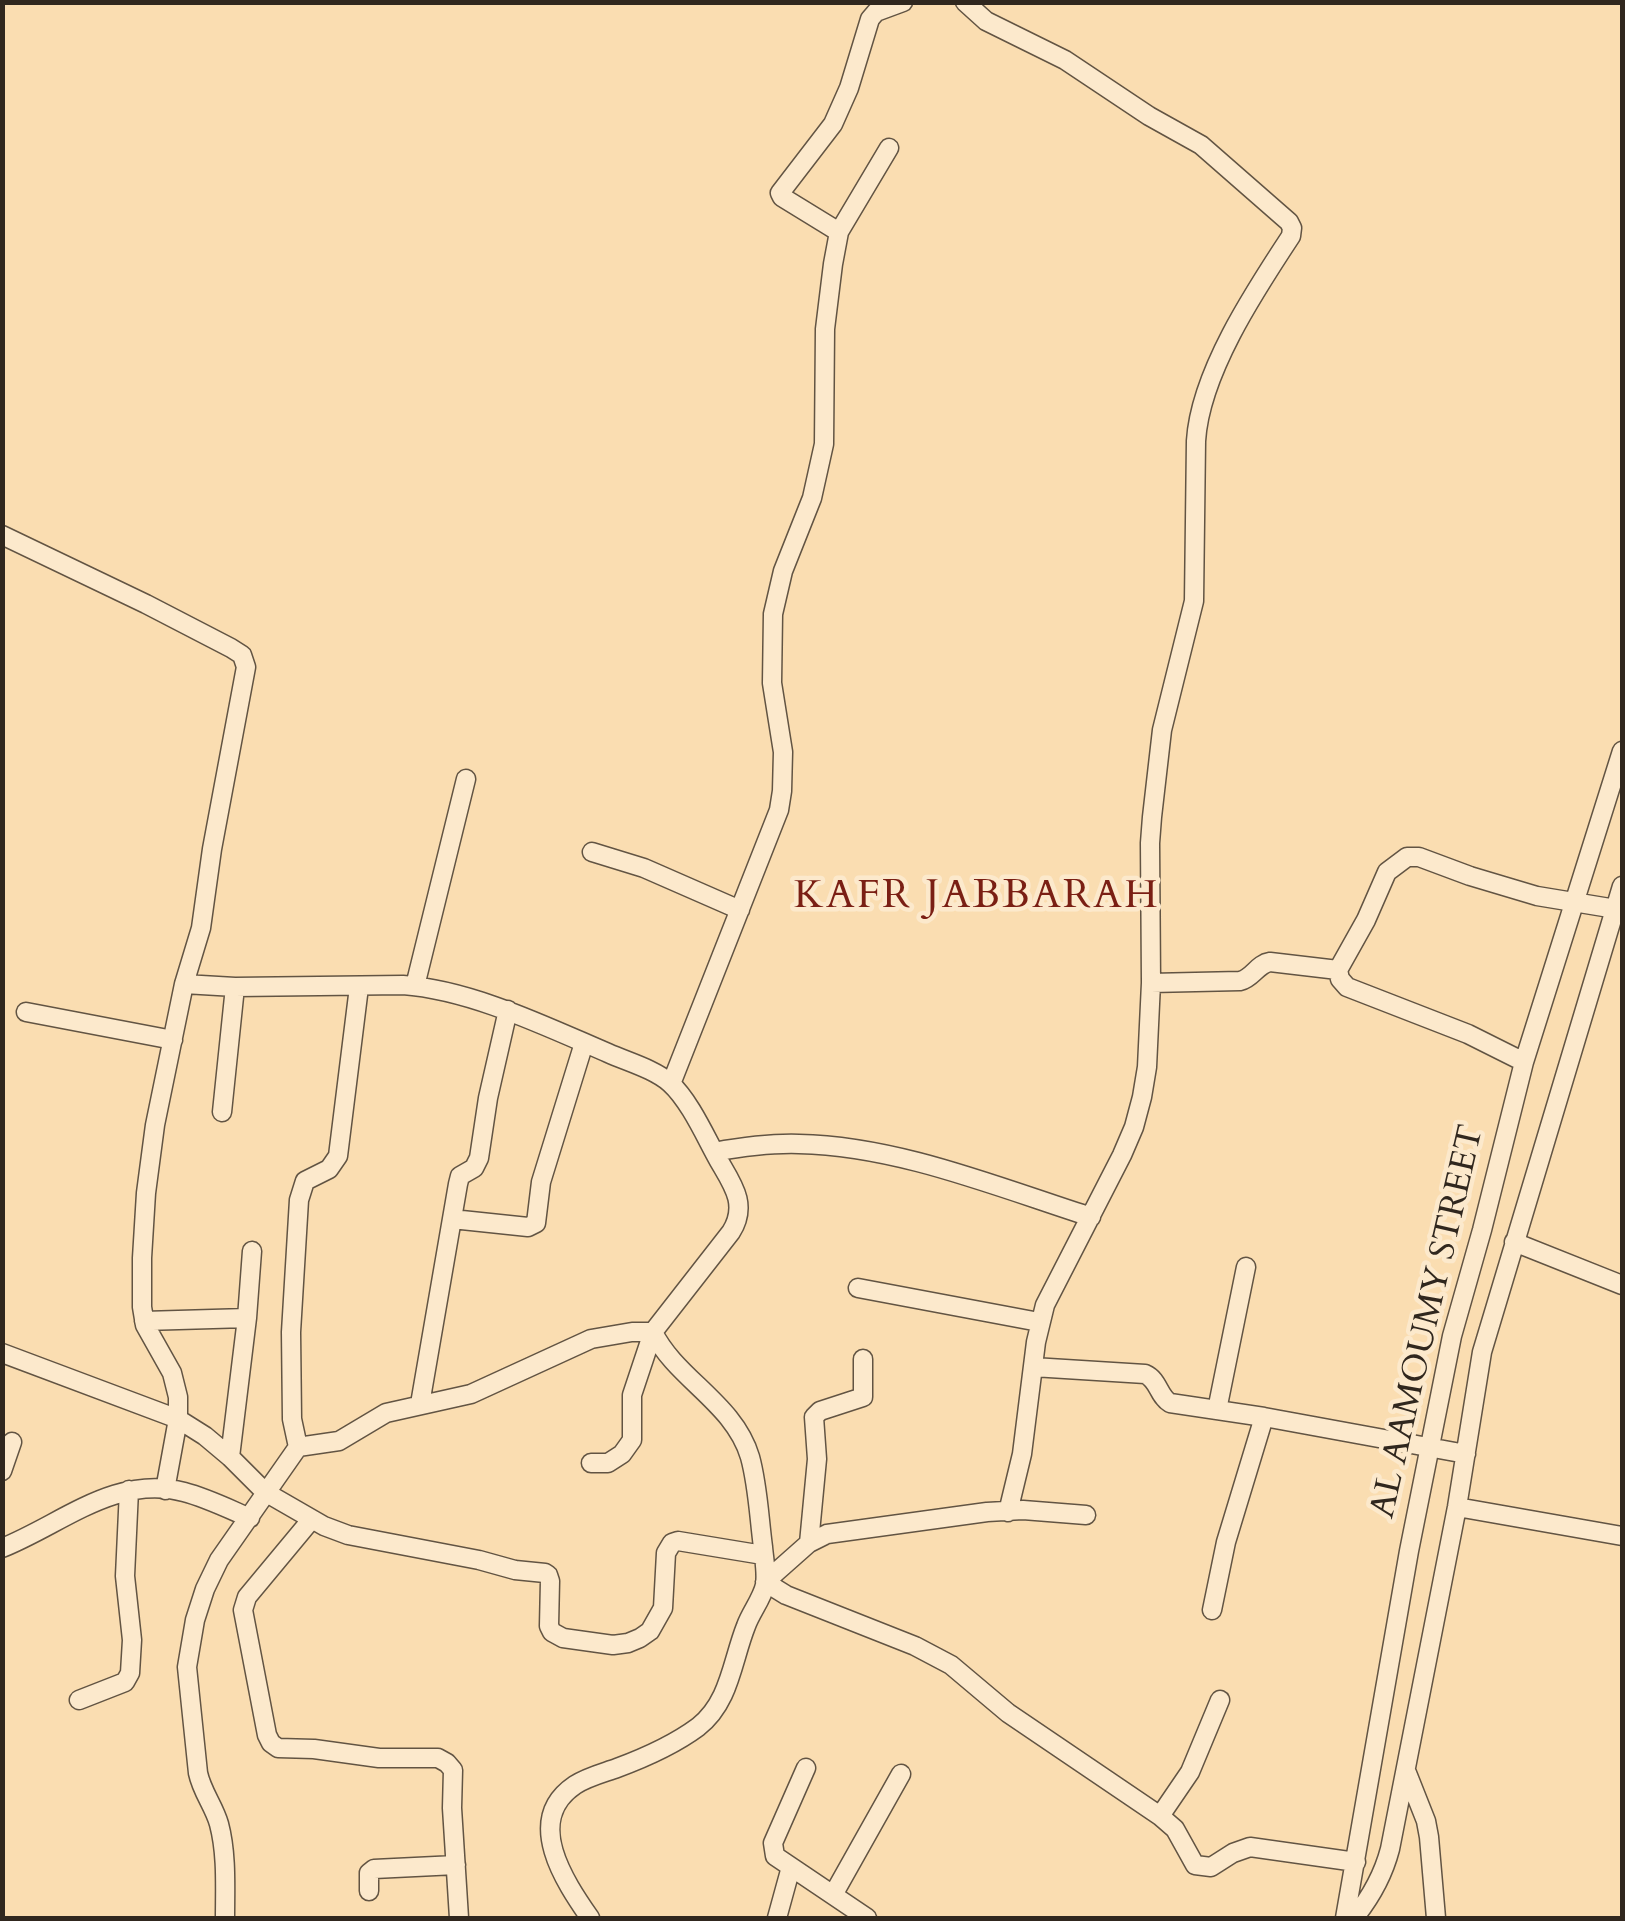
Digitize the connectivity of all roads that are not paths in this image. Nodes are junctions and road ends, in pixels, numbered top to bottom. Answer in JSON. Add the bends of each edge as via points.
{"nodes":[{"id":1,"x":902,"y":2,"type":"edge"},
{"id":2,"x":965,"y":2,"type":"edge"},
{"id":3,"x":889,"y":148,"type":"dead end"},
{"id":4,"x":839,"y":232,"type":"junction"},
{"id":5,"x":2,"y":536,"type":"edge"},
{"id":6,"x":1622,"y":751,"type":"edge"},
{"id":7,"x":466,"y":779,"type":"dead end"},
{"id":8,"x":592,"y":852,"type":"dead end"},
{"id":9,"x":1622,"y":886,"type":"edge"},
{"id":10,"x":1578,"y":904,"type":"junction"},
{"id":11,"x":1616,"y":909,"type":"edge"},
{"id":12,"x":740,"y":910,"type":"junction"},
{"id":13,"x":1338,"y":970,"type":"junction"},
{"id":14,"x":1151,"y":983,"type":"junction"},
{"id":15,"x":184,"y":984,"type":"junction"},
{"id":16,"x":415,"y":986,"type":"junction"},
{"id":17,"x":360,"y":987,"type":"junction"},
{"id":18,"x":235,"y":988,"type":"junction"},
{"id":19,"x":508,"y":1010,"type":"junction"},
{"id":20,"x":26,"y":1012,"type":"dead end"},
{"id":21,"x":173,"y":1040,"type":"junction"},
{"id":22,"x":584,"y":1043,"type":"junction"},
{"id":23,"x":1524,"y":1062,"type":"junction"},
{"id":24,"x":671,"y":1084,"type":"junction"},
{"id":25,"x":222,"y":1112,"type":"dead end"},
{"id":26,"x":714,"y":1152,"type":"junction"},
{"id":27,"x":1091,"y":1217,"type":"junction"},
{"id":28,"x":452,"y":1220,"type":"junction"},
{"id":29,"x":1514,"y":1242,"type":"junction"},
{"id":30,"x":252,"y":1250,"type":"dead end"},
{"id":31,"x":1246,"y":1267,"type":"dead end"},
{"id":32,"x":1622,"y":1285,"type":"edge"},
{"id":33,"x":858,"y":1288,"type":"dead end"},
{"id":34,"x":246,"y":1318,"type":"junction"},
{"id":35,"x":144,"y":1321,"type":"junction"},
{"id":36,"x":1039,"y":1322,"type":"junction"},
{"id":37,"x":652,"y":1332,"type":"junction"},
{"id":38,"x":2,"y":1353,"type":"edge"},
{"id":39,"x":863,"y":1359,"type":"dead end"},
{"id":40,"x":1033,"y":1367,"type":"junction"},
{"id":41,"x":420,"y":1404,"type":"junction"},
{"id":42,"x":1218,"y":1410,"type":"junction"},
{"id":43,"x":1264,"y":1417,"type":"junction"},
{"id":44,"x":178,"y":1419,"type":"junction"},
{"id":45,"x":12,"y":1442,"type":"dead end"},
{"id":46,"x":298,"y":1448,"type":"junction"},
{"id":47,"x":1430,"y":1448,"type":"junction"},
{"id":48,"x":1466,"y":1454,"type":"junction"},
{"id":49,"x":230,"y":1457,"type":"junction"},
{"id":50,"x":590,"y":1463,"type":"dead end"},
{"id":51,"x":2,"y":1471,"type":"edge"},
{"id":52,"x":128,"y":1490,"type":"junction"},
{"id":53,"x":166,"y":1490,"type":"junction"},
{"id":54,"x":265,"y":1492,"type":"junction"},
{"id":55,"x":1457,"y":1507,"type":"junction"},
{"id":56,"x":1008,"y":1512,"type":"junction"},
{"id":57,"x":1086,"y":1515,"type":"dead end"},
{"id":58,"x":250,"y":1518,"type":"junction"},
{"id":59,"x":311,"y":1520,"type":"junction"},
{"id":60,"x":1622,"y":1536,"type":"edge"},
{"id":61,"x":810,"y":1543,"type":"junction"},
{"id":62,"x":2,"y":1548,"type":"edge"},
{"id":63,"x":764,"y":1556,"type":"junction"},
{"id":64,"x":766,"y":1582,"type":"junction"},
{"id":65,"x":1212,"y":1610,"type":"dead end"},
{"id":66,"x":79,"y":1700,"type":"dead end"},
{"id":67,"x":1220,"y":1700,"type":"dead end"},
{"id":68,"x":806,"y":1768,"type":"dead end"},
{"id":69,"x":1406,"y":1772,"type":"junction"},
{"id":70,"x":901,"y":1774,"type":"dead end"},
{"id":71,"x":1160,"y":1816,"type":"junction"},
{"id":72,"x":1356,"y":1862,"type":"junction"},
{"id":73,"x":456,"y":1865,"type":"junction"},
{"id":74,"x":790,"y":1866,"type":"junction"},
{"id":75,"x":370,"y":1891,"type":"dead end"},
{"id":76,"x":833,"y":1895,"type":"junction"},
{"id":77,"x":224,"y":1918,"type":"edge"},
{"id":78,"x":459,"y":1918,"type":"edge"},
{"id":79,"x":590,"y":1918,"type":"edge"},
{"id":80,"x":776,"y":1918,"type":"edge"},
{"id":81,"x":867,"y":1918,"type":"edge"},
{"id":82,"x":1345,"y":1918,"type":"edge"},
{"id":83,"x":1354,"y":1918,"type":"edge"},
{"id":84,"x":1436,"y":1918,"type":"edge"}],
"edges":[{"from":1,"to":4,"type":"street","via":[[870,19],[833,124],[780,193]]},
{"from":2,"to":14,"type":"street","via":[[986,21],[1066,60],[1202,145],[1292,228],[1238,321],[1199,416],[1194,600],[1162,730],[1152,817]]},
{"from":3,"to":4,"type":"street"},
{"from":4,"to":12,"type":"street","via":[[825,329],[824,444],[773,614],[782,791]]},
{"from":5,"to":15,"type":"street","via":[[197,630],[244,660],[201,928]]},
{"from":6,"to":10,"type":"street","name":"AL AAMOUMY STREET"},
{"from":7,"to":16,"type":"street"},
{"from":8,"to":12,"type":"street"},
{"from":9,"to":11,"type":"street"},
{"from":10,"to":11,"type":"street"},
{"from":10,"to":13,"type":"street","via":[[1407,857],[1386,872]]},
{"from":10,"to":23,"type":"street","name":"AL AAMOUMY STREET"},
{"from":11,"to":29,"type":"street"},
{"from":12,"to":24,"type":"street"},
{"from":13,"to":14,"type":"street","via":[[1270,962],[1240,981]]},
{"from":13,"to":23,"type":"street","via":[[1348,987]]},
{"from":14,"to":27,"type":"street","via":[[1142,1097]]},
{"from":15,"to":18,"type":"street"},
{"from":15,"to":21,"type":"street"},
{"from":16,"to":17,"type":"street"},
{"from":16,"to":19,"type":"street"},
{"from":17,"to":18,"type":"street"},
{"from":17,"to":46,"type":"street","via":[[338,1156],[329,1169],[305,1180],[299,1200],[292,1332]]},
{"from":18,"to":25,"type":"street"},
{"from":19,"to":22,"type":"street"},
{"from":19,"to":28,"type":"street","via":[[479,1158],[460,1176]]},
{"from":20,"to":21,"type":"street"},
{"from":21,"to":35,"type":"street","via":[[146,1193]]},
{"from":22,"to":24,"type":"street"},
{"from":22,"to":28,"type":"street","via":[[541,1182],[536,1223]]},
{"from":23,"to":47,"type":"street","name":"AL AAMOUMY STREET","via":[[1452,1336]]},
{"from":24,"to":26,"type":"street"},
{"from":26,"to":27,"type":"street","via":[[797,1144],[878,1152]]},
{"from":26,"to":37,"type":"street","via":[[740,1200],[737,1222]]},
{"from":27,"to":36,"type":"street"},
{"from":28,"to":41,"type":"street"},
{"from":29,"to":32,"type":"street"},
{"from":29,"to":48,"type":"street","via":[[1482,1352]]},
{"from":30,"to":34,"type":"street"},
{"from":31,"to":42,"type":"street"},
{"from":33,"to":36,"type":"street"},
{"from":34,"to":35,"type":"street"},
{"from":34,"to":49,"type":"street"},
{"from":35,"to":44,"type":"street","via":[[177,1385]]},
{"from":36,"to":40,"type":"street"},
{"from":37,"to":41,"type":"street","via":[[591,1340],[471,1394]]},
{"from":37,"to":50,"type":"street","via":[[632,1395],[632,1440],[608,1463]]},
{"from":37,"to":63,"type":"street","via":[[723,1410],[750,1455]]},
{"from":38,"to":44,"type":"street"},
{"from":39,"to":61,"type":"street","via":[[863,1397],[814,1417]]},
{"from":40,"to":42,"type":"street","via":[[1146,1374],[1166,1401]]},
{"from":40,"to":56,"type":"street"},
{"from":41,"to":46,"type":"street","via":[[378,1415],[339,1441]]},
{"from":42,"to":43,"type":"street"},
{"from":43,"to":47,"type":"street"},
{"from":43,"to":65,"type":"street"},
{"from":44,"to":49,"type":"street"},
{"from":44,"to":53,"type":"street"},
{"from":45,"to":51,"type":"street"},
{"from":46,"to":54,"type":"street"},
{"from":47,"to":48,"type":"street"},
{"from":47,"to":72,"type":"street","name":"AL AAMOUMY STREET"},
{"from":48,"to":55,"type":"street"},
{"from":49,"to":54,"type":"street"},
{"from":52,"to":53,"type":"street"},
{"from":52,"to":62,"type":"street"},
{"from":52,"to":66,"type":"street","via":[[130,1673],[124,1682]]},
{"from":53,"to":58,"type":"street"},
{"from":54,"to":58,"type":"street"},
{"from":54,"to":59,"type":"street"},
{"from":55,"to":60,"type":"street"},
{"from":55,"to":69,"type":"street"},
{"from":56,"to":57,"type":"street"},
{"from":56,"to":61,"type":"street","via":[[844,1531]]},
{"from":58,"to":77,"type":"street","via":[[205,1588],[187,1667],[198,1773],[220,1826]]},
{"from":59,"to":63,"type":"street","via":[[348,1535],[545,1573],[552,1632],[614,1646],[640,1638],[660,1616],[672,1543]]},
{"from":59,"to":73,"type":"street","via":[[246,1597],[243,1610],[267,1735],[278,1748],[446,1762],[453,1770]]},
{"from":61,"to":64,"type":"street"},
{"from":63,"to":64,"type":"street"},
{"from":64,"to":71,"type":"street","via":[[943,1660],[1008,1713]]},
{"from":64,"to":79,"type":"street","via":[[726,1691],[708,1718],[652,1752],[573,1786],[560,1799],[552,1815],[552,1851]]},
{"from":67,"to":71,"type":"street","via":[[1190,1772]]},
{"from":68,"to":74,"type":"street","via":[[773,1843],[775,1856]]},
{"from":69,"to":83,"type":"street","via":[[1384,1872]]},
{"from":69,"to":84,"type":"street","via":[[1426,1821]]},
{"from":70,"to":76,"type":"street"},
{"from":71,"to":72,"type":"street","via":[[1200,1867],[1250,1847]]},
{"from":72,"to":82,"type":"street","name":"AL AAMOUMY STREET"},
{"from":73,"to":75,"type":"street","via":[[374,1869]]},
{"from":73,"to":78,"type":"street"},
{"from":74,"to":76,"type":"street"},
{"from":74,"to":80,"type":"street"},
{"from":76,"to":81,"type":"street"}]}
